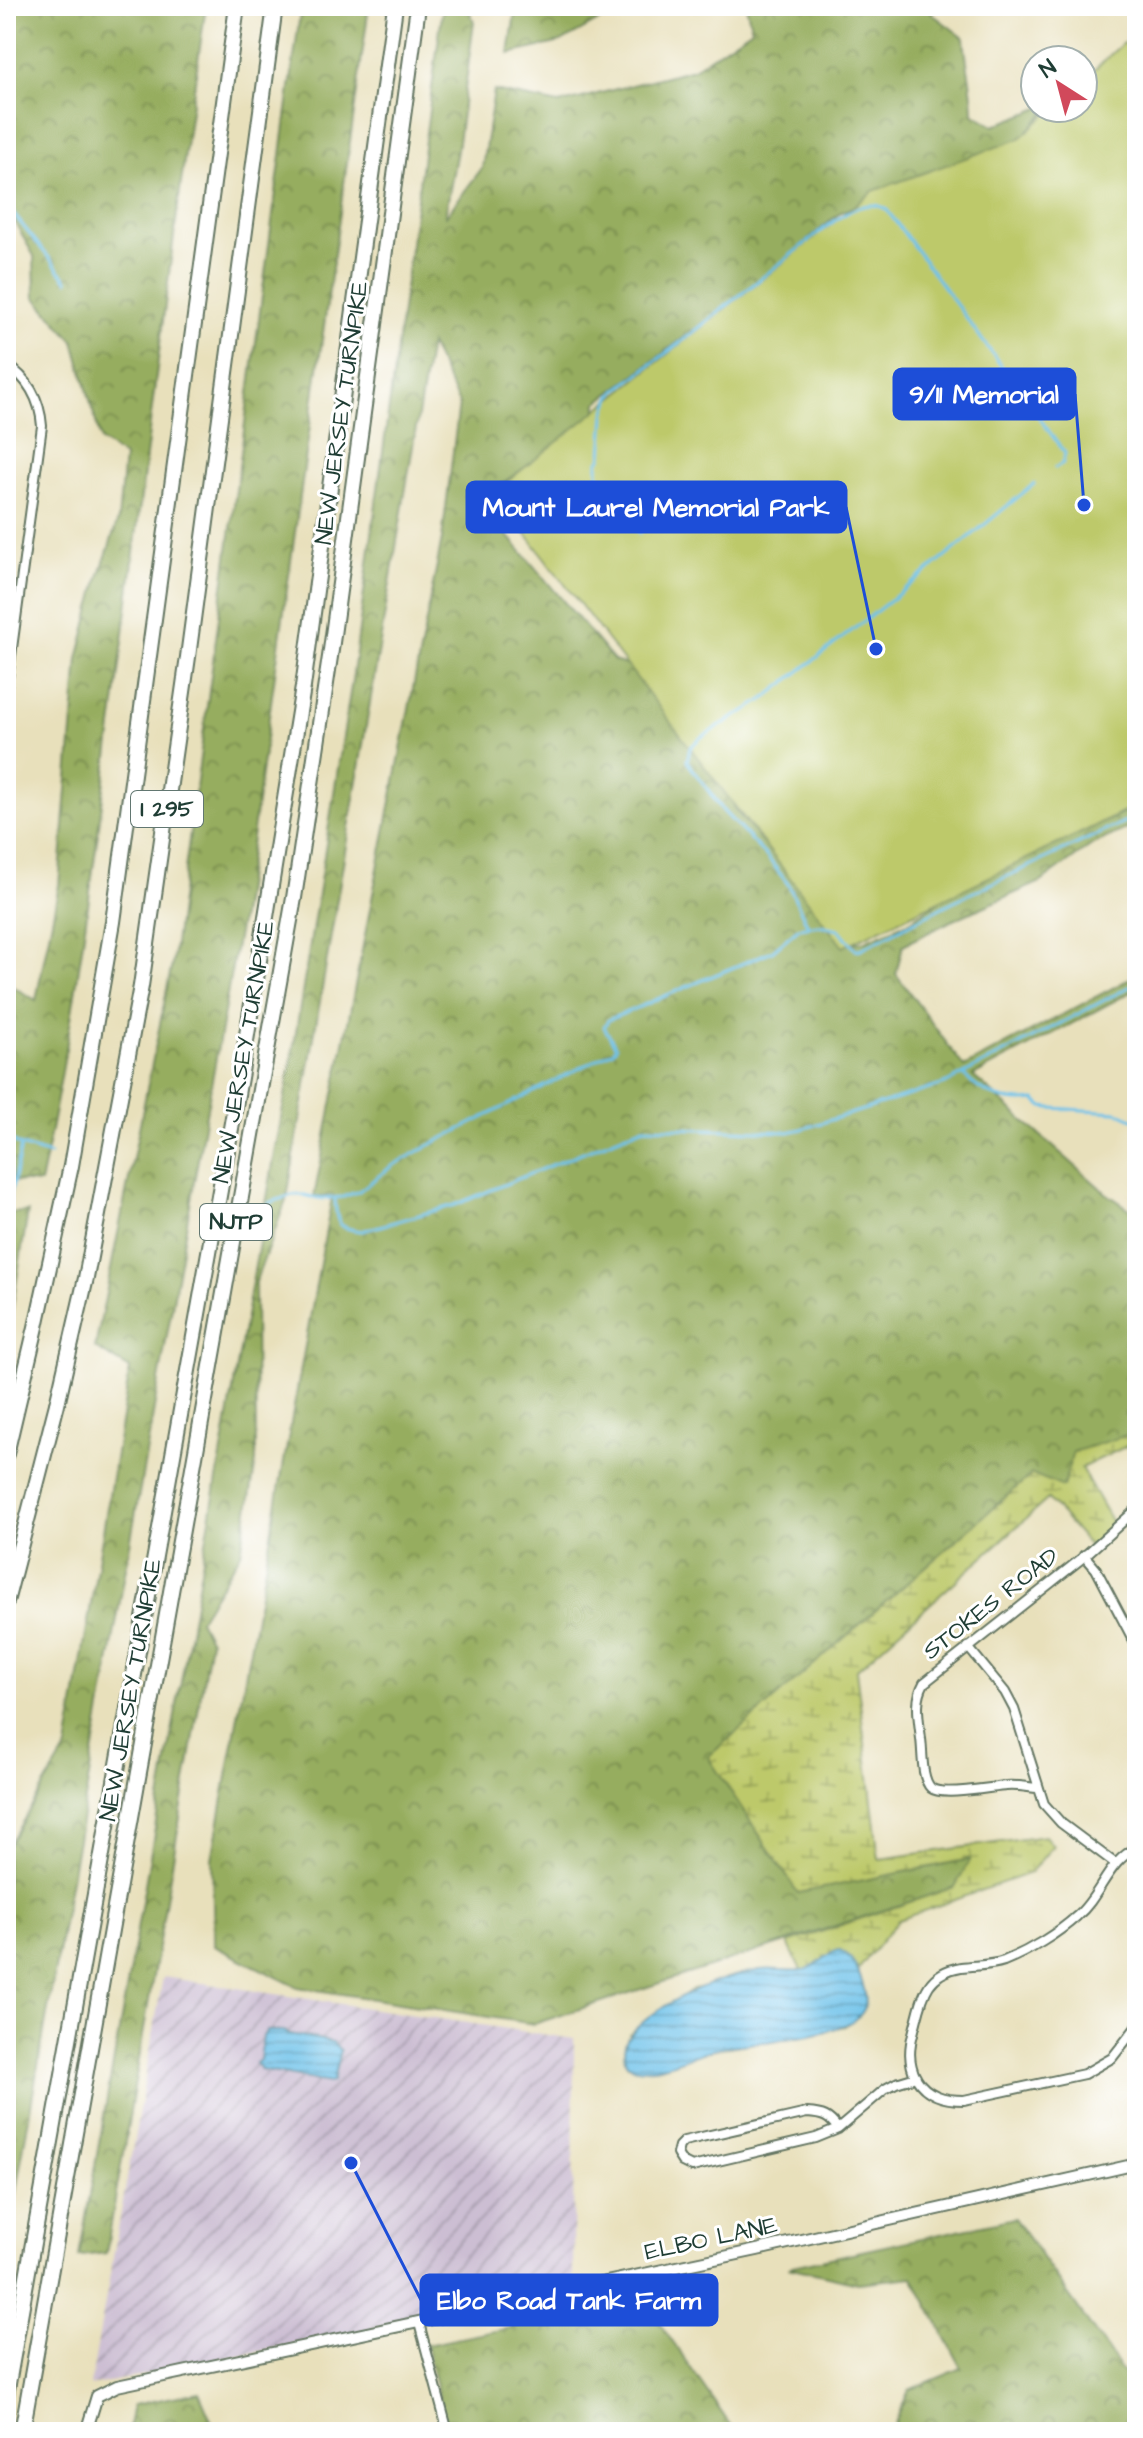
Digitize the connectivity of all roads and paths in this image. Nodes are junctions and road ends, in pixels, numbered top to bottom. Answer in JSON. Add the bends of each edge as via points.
{"nodes":[{"id":1,"x":237,"y":6,"type":"edge"},
{"id":2,"x":275,"y":6,"type":"edge"},
{"id":3,"x":395,"y":6,"type":"edge"},
{"id":4,"x":418,"y":6,"type":"edge"},
{"id":5,"x":6,"y":364,"type":"edge"},
{"id":6,"x":6,"y":693,"type":"edge"},
{"id":7,"x":6,"y":1454,"type":"edge"},
{"id":8,"x":1137,"y":1509,"type":"edge"},
{"id":9,"x":1084,"y":1555,"type":"junction"},
{"id":10,"x":6,"y":1602,"type":"edge"},
{"id":11,"x":968,"y":1647,"type":"junction"},
{"id":12,"x":1137,"y":1647,"type":"edge"},
{"id":13,"x":1037,"y":1788,"type":"junction"},
{"id":14,"x":1137,"y":1848,"type":"edge"},
{"id":15,"x":1116,"y":1864,"type":"junction"},
{"id":16,"x":1137,"y":2026,"type":"edge"},
{"id":17,"x":916,"y":2077,"type":"junction"},
{"id":18,"x":838,"y":2129,"type":"junction"},
{"id":19,"x":1137,"y":2164,"type":"edge"},
{"id":20,"x":419,"y":2323,"type":"junction"},
{"id":21,"x":6,"y":2395,"type":"edge"},
{"id":22,"x":22,"y":2432,"type":"edge"},
{"id":23,"x":86,"y":2432,"type":"edge"},
{"id":24,"x":448,"y":2432,"type":"edge"}],
"edges":[{"from":1,"to":7,"type":"highway","number":"I 295","via":[[100,1003],[54,1246]]},
{"from":2,"to":10,"type":"highway","number":"I 295","via":[[141,986],[86,1278]]},
{"from":3,"to":21,"type":"highway","name":"NEW JERSEY TURNPIKE","number":"NJTP","via":[[276,858]]},
{"from":4,"to":22,"type":"highway","name":"NEW JERSEY TURNPIKE","number":"NJTP","via":[[294,898]]},
{"from":5,"to":6,"type":"street","via":[[31,385],[42,426]]},
{"from":8,"to":9,"type":"street","name":"STOKES ROAD"},
{"from":9,"to":11,"type":"street","name":"STOKES ROAD"},
{"from":9,"to":12,"type":"street"},
{"from":11,"to":13,"type":"street","via":[[1009,1700]]},
{"from":11,"to":13,"type":"street","name":"STOKES ROAD","via":[[919,1691],[917,1709],[930,1786],[940,1792],[1010,1785]]},
{"from":13,"to":15,"type":"street","via":[[1055,1818]]},
{"from":14,"to":15,"type":"street"},
{"from":15,"to":17,"type":"street","via":[[1085,1909],[1051,1935],[1003,1961],[953,1969],[929,1984],[911,2041]]},
{"from":16,"to":17,"type":"street","via":[[1112,2058],[1073,2076],[964,2100],[935,2095]]},
{"from":17,"to":18,"type":"street","via":[[885,2089]]},
{"from":18,"to":18,"type":"street","via":[[692,2167],[677,2154],[684,2141],[807,2113],[830,2117]]},
{"from":19,"to":20,"type":"street","name":"ELBO LANE"},
{"from":20,"to":23,"type":"street","name":"ELBO LANE","via":[[107,2389],[97,2396]]},
{"from":20,"to":24,"type":"street"}]}
